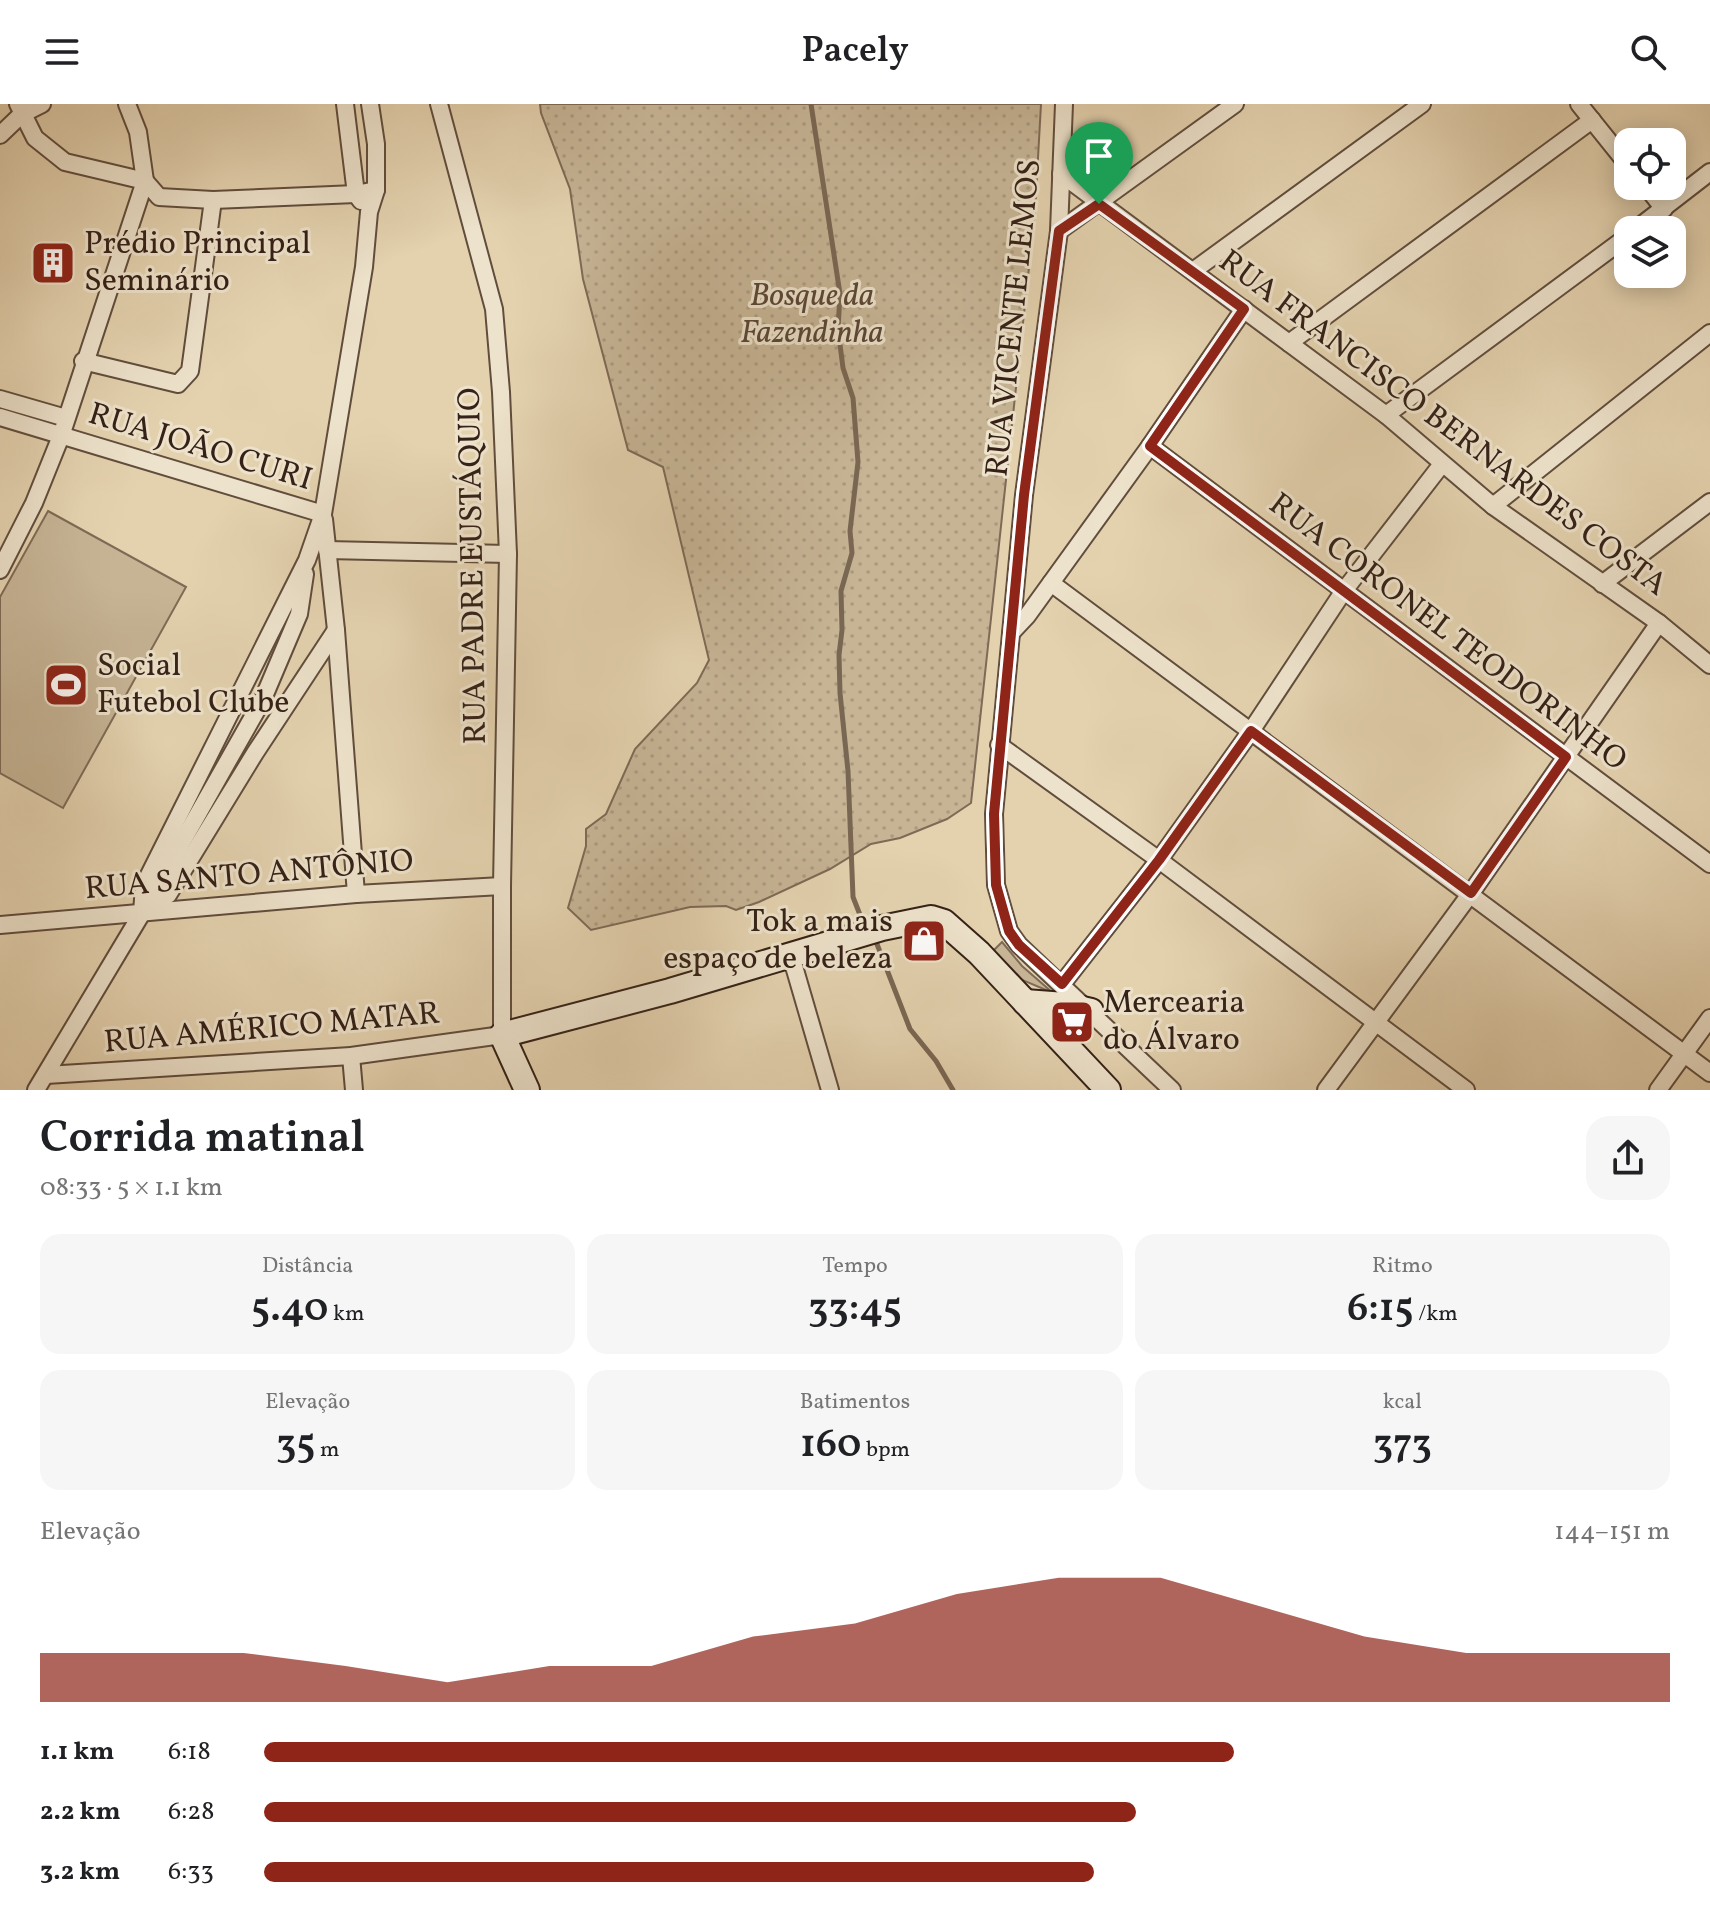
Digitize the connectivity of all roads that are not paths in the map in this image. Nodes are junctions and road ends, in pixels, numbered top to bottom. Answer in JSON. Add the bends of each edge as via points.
{"nodes":[{"id":1,"x":42,"y":104,"type":"edge"},
{"id":2,"x":127,"y":104,"type":"edge"},
{"id":3,"x":345,"y":104,"type":"edge"},
{"id":4,"x":370,"y":104,"type":"edge"},
{"id":5,"x":439,"y":104,"type":"edge"},
{"id":6,"x":1064,"y":104,"type":"edge"},
{"id":7,"x":1235,"y":104,"type":"edge"},
{"id":8,"x":1422,"y":104,"type":"edge"},
{"id":9,"x":1579,"y":104,"type":"edge"},
{"id":10,"x":20,"y":109,"type":"edge"},
{"id":11,"x":1592,"y":120,"type":"junction"},
{"id":12,"x":0,"y":135,"type":"edge"},
{"id":13,"x":1614,"y":148,"type":"edge"},
{"id":14,"x":1710,"y":172,"type":"edge"},
{"id":15,"x":1061,"y":174,"type":"junction"},
{"id":16,"x":145,"y":181,"type":"junction"},
{"id":17,"x":376,"y":190,"type":"junction"},
{"id":18,"x":356,"y":194,"type":"junction"},
{"id":19,"x":213,"y":200,"type":"junction"},
{"id":20,"x":1657,"y":200,"type":"edge"},
{"id":21,"x":1099,"y":204,"type":"junction"},
{"id":22,"x":1664,"y":209,"type":"junction"},
{"id":23,"x":369,"y":212,"type":"junction"},
{"id":24,"x":1654,"y":216,"type":"edge"},
{"id":25,"x":1059,"y":231,"type":"junction"},
{"id":26,"x":1614,"y":246,"type":"edge"},
{"id":27,"x":1193,"y":271,"type":"junction"},
{"id":28,"x":1244,"y":309,"type":"junction"},
{"id":29,"x":1710,"y":333,"type":"edge"},
{"id":30,"x":1289,"y":343,"type":"junction"},
{"id":31,"x":83,"y":361,"type":"junction"},
{"id":32,"x":0,"y":399,"type":"edge"},
{"id":33,"x":1386,"y":415,"type":"junction"},
{"id":34,"x":0,"y":417,"type":"edge"},
{"id":35,"x":66,"y":418,"type":"junction"},
{"id":36,"x":61,"y":436,"type":"junction"},
{"id":37,"x":1150,"y":446,"type":"junction"},
{"id":38,"x":1442,"y":464,"type":"junction"},
{"id":39,"x":1710,"y":502,"type":"edge"},
{"id":40,"x":1493,"y":506,"type":"junction"},
{"id":41,"x":323,"y":514,"type":"junction"},
{"id":42,"x":327,"y":550,"type":"junction"},
{"id":43,"x":508,"y":554,"type":"junction"},
{"id":44,"x":307,"y":560,"type":"junction"},
{"id":45,"x":0,"y":570,"type":"edge"},
{"id":46,"x":1051,"y":583,"type":"junction"},
{"id":47,"x":1602,"y":584,"type":"junction"},
{"id":48,"x":1343,"y":592,"type":"junction"},
{"id":49,"x":1659,"y":623,"type":"junction"},
{"id":50,"x":336,"y":630,"type":"junction"},
{"id":51,"x":1011,"y":633,"type":"junction"},
{"id":52,"x":1710,"y":665,"type":"edge"},
{"id":53,"x":263,"y":699,"type":"junction"},
{"id":54,"x":1251,"y":731,"type":"junction"},
{"id":55,"x":999,"y":745,"type":"junction"},
{"id":56,"x":255,"y":753,"type":"junction"},
{"id":57,"x":1566,"y":757,"type":"junction"},
{"id":58,"x":1159,"y":860,"type":"junction"},
{"id":59,"x":1710,"y":864,"type":"edge"},
{"id":60,"x":502,"y":886,"type":"junction"},
{"id":61,"x":1471,"y":893,"type":"junction"},
{"id":62,"x":356,"y":894,"type":"junction"},
{"id":63,"x":142,"y":913,"type":"junction"},
{"id":64,"x":0,"y":925,"type":"edge"},
{"id":65,"x":791,"y":956,"type":"junction"},
{"id":66,"x":1062,"y":984,"type":"junction"},
{"id":67,"x":1025,"y":1002,"type":"junction"},
{"id":68,"x":1091,"y":1011,"type":"junction"},
{"id":69,"x":1710,"y":1018,"type":"edge"},
{"id":70,"x":1376,"y":1022,"type":"junction"},
{"id":71,"x":502,"y":1035,"type":"junction"},
{"id":72,"x":1684,"y":1054,"type":"junction"},
{"id":73,"x":351,"y":1056,"type":"junction"},
{"id":74,"x":1710,"y":1073,"type":"edge"},
{"id":75,"x":46,"y":1075,"type":"junction"},
{"id":76,"x":36,"y":1090,"type":"edge"},
{"id":77,"x":354,"y":1090,"type":"edge"},
{"id":78,"x":527,"y":1090,"type":"edge"},
{"id":79,"x":830,"y":1090,"type":"edge"},
{"id":80,"x":1108,"y":1090,"type":"edge"},
{"id":81,"x":1172,"y":1090,"type":"edge"},
{"id":82,"x":1326,"y":1090,"type":"edge"},
{"id":83,"x":1466,"y":1090,"type":"edge"},
{"id":84,"x":1658,"y":1090,"type":"edge"}],
"edges":[{"from":1,"to":10,"type":"street"},
{"from":2,"to":16,"type":"street","via":[[138,132]]},
{"from":3,"to":18,"type":"street"},
{"from":4,"to":17,"type":"street"},
{"from":5,"to":43,"type":"street","name":"RUA PADRE EUSTÁQUIO","via":[[494,309]]},
{"from":6,"to":15,"type":"street","name":"RUA VICENTE LEMOS"},
{"from":7,"to":21,"type":"street"},
{"from":8,"to":27,"type":"street"},
{"from":9,"to":11,"type":"street"},
{"from":10,"to":12,"type":"street"},
{"from":10,"to":16,"type":"street","via":[[35,138],[65,162]]},
{"from":11,"to":13,"type":"street"},
{"from":11,"to":30,"type":"street"},
{"from":14,"to":22,"type":"street"},
{"from":15,"to":21,"type":"street","name":"RUA FRANCISCO BERNARDES COSTA"},
{"from":15,"to":25,"type":"street","name":"RUA VICENTE LEMOS"},
{"from":16,"to":19,"type":"street","via":[[159,197]]},
{"from":16,"to":31,"type":"street"},
{"from":17,"to":18,"type":"street"},
{"from":17,"to":23,"type":"street"},
{"from":18,"to":19,"type":"street"},
{"from":18,"to":23,"type":"street"},
{"from":19,"to":31,"type":"street","via":[[190,371],[178,384]]},
{"from":20,"to":22,"type":"street"},
{"from":21,"to":25,"type":"street"},
{"from":21,"to":27,"type":"street","name":"RUA FRANCISCO BERNARDES COSTA"},
{"from":22,"to":24,"type":"street"},
{"from":23,"to":41,"type":"street"},
{"from":25,"to":51,"type":"street","name":"RUA VICENTE LEMOS"},
{"from":26,"to":33,"type":"street"},
{"from":27,"to":28,"type":"street","name":"RUA FRANCISCO BERNARDES COSTA"},
{"from":28,"to":30,"type":"street","name":"RUA FRANCISCO BERNARDES COSTA"},
{"from":28,"to":37,"type":"street"},
{"from":29,"to":40,"type":"street"},
{"from":30,"to":33,"type":"street","name":"RUA FRANCISCO BERNARDES COSTA"},
{"from":31,"to":35,"type":"street"},
{"from":32,"to":35,"type":"street"},
{"from":33,"to":38,"type":"street","name":"RUA FRANCISCO BERNARDES COSTA"},
{"from":34,"to":36,"type":"street","name":"RUA JOÃO CURI"},
{"from":35,"to":36,"type":"street"},
{"from":36,"to":41,"type":"street","name":"RUA JOÃO CURI"},
{"from":36,"to":45,"type":"street"},
{"from":37,"to":46,"type":"street"},
{"from":37,"to":48,"type":"street","name":"RUA CORONEL TEODORINHO"},
{"from":38,"to":40,"type":"street","name":"RUA FRANCISCO BERNARDES COSTA"},
{"from":38,"to":48,"type":"street"},
{"from":39,"to":47,"type":"street"},
{"from":40,"to":47,"type":"street","name":"RUA FRANCISCO BERNARDES COSTA"},
{"from":41,"to":42,"type":"street"},
{"from":41,"to":44,"type":"street"},
{"from":42,"to":43,"type":"street"},
{"from":42,"to":50,"type":"street"},
{"from":43,"to":60,"type":"street","name":"RUA PADRE EUSTÁQUIO"},
{"from":44,"to":53,"type":"street","via":[[299,614]]},
{"from":44,"to":63,"type":"street","via":[[144,885]]},
{"from":46,"to":51,"type":"street"},
{"from":46,"to":54,"type":"street"},
{"from":47,"to":49,"type":"street","name":"RUA FRANCISCO BERNARDES COSTA"},
{"from":48,"to":54,"type":"street"},
{"from":48,"to":57,"type":"street","name":"RUA CORONEL TEODORINHO"},
{"from":49,"to":52,"type":"street","name":"RUA FRANCISCO BERNARDES COSTA"},
{"from":49,"to":57,"type":"street"},
{"from":50,"to":56,"type":"street"},
{"from":50,"to":62,"type":"street"},
{"from":51,"to":55,"type":"street","name":"RUA VICENTE LEMOS"},
{"from":53,"to":56,"type":"street"},
{"from":53,"to":63,"type":"street"},
{"from":54,"to":58,"type":"street"},
{"from":54,"to":61,"type":"street"},
{"from":55,"to":58,"type":"street"},
{"from":55,"to":66,"type":"street","name":"RUA VICENTE LEMOS","via":[[994,814],[1002,911],[1019,945]]},
{"from":56,"to":63,"type":"street","via":[[168,895]]},
{"from":57,"to":59,"type":"street","name":"RUA CORONEL TEODORINHO"},
{"from":57,"to":61,"type":"street"},
{"from":58,"to":66,"type":"street"},
{"from":58,"to":70,"type":"street"},
{"from":60,"to":62,"type":"street","name":"RUA SANTO ANTÔNIO"},
{"from":60,"to":71,"type":"street","name":"RUA PADRE EUSTÁQUIO"},
{"from":61,"to":70,"type":"street"},
{"from":61,"to":72,"type":"street"},
{"from":62,"to":63,"type":"street","name":"RUA SANTO ANTÔNIO"},
{"from":63,"to":64,"type":"street","name":"RUA SANTO ANTÔNIO"},
{"from":63,"to":75,"type":"street"},
{"from":65,"to":67,"type":"street","via":[[931,918],[944,922],[979,953]]},
{"from":65,"to":71,"type":"street"},
{"from":65,"to":79,"type":"street"},
{"from":66,"to":68,"type":"street","name":"RUA VICENTE LEMOS"},
{"from":67,"to":68,"type":"street"},
{"from":67,"to":80,"type":"street"},
{"from":68,"to":81,"type":"street","name":"RUA VICENTE LEMOS"},
{"from":69,"to":72,"type":"street"},
{"from":70,"to":82,"type":"street"},
{"from":70,"to":83,"type":"street"},
{"from":71,"to":73,"type":"street","name":"RUA AMÉRICO MATAR"},
{"from":71,"to":78,"type":"street"},
{"from":72,"to":74,"type":"street"},
{"from":72,"to":84,"type":"street"},
{"from":73,"to":75,"type":"street","name":"RUA AMÉRICO MATAR"},
{"from":73,"to":77,"type":"street"},
{"from":75,"to":76,"type":"street"}]}
